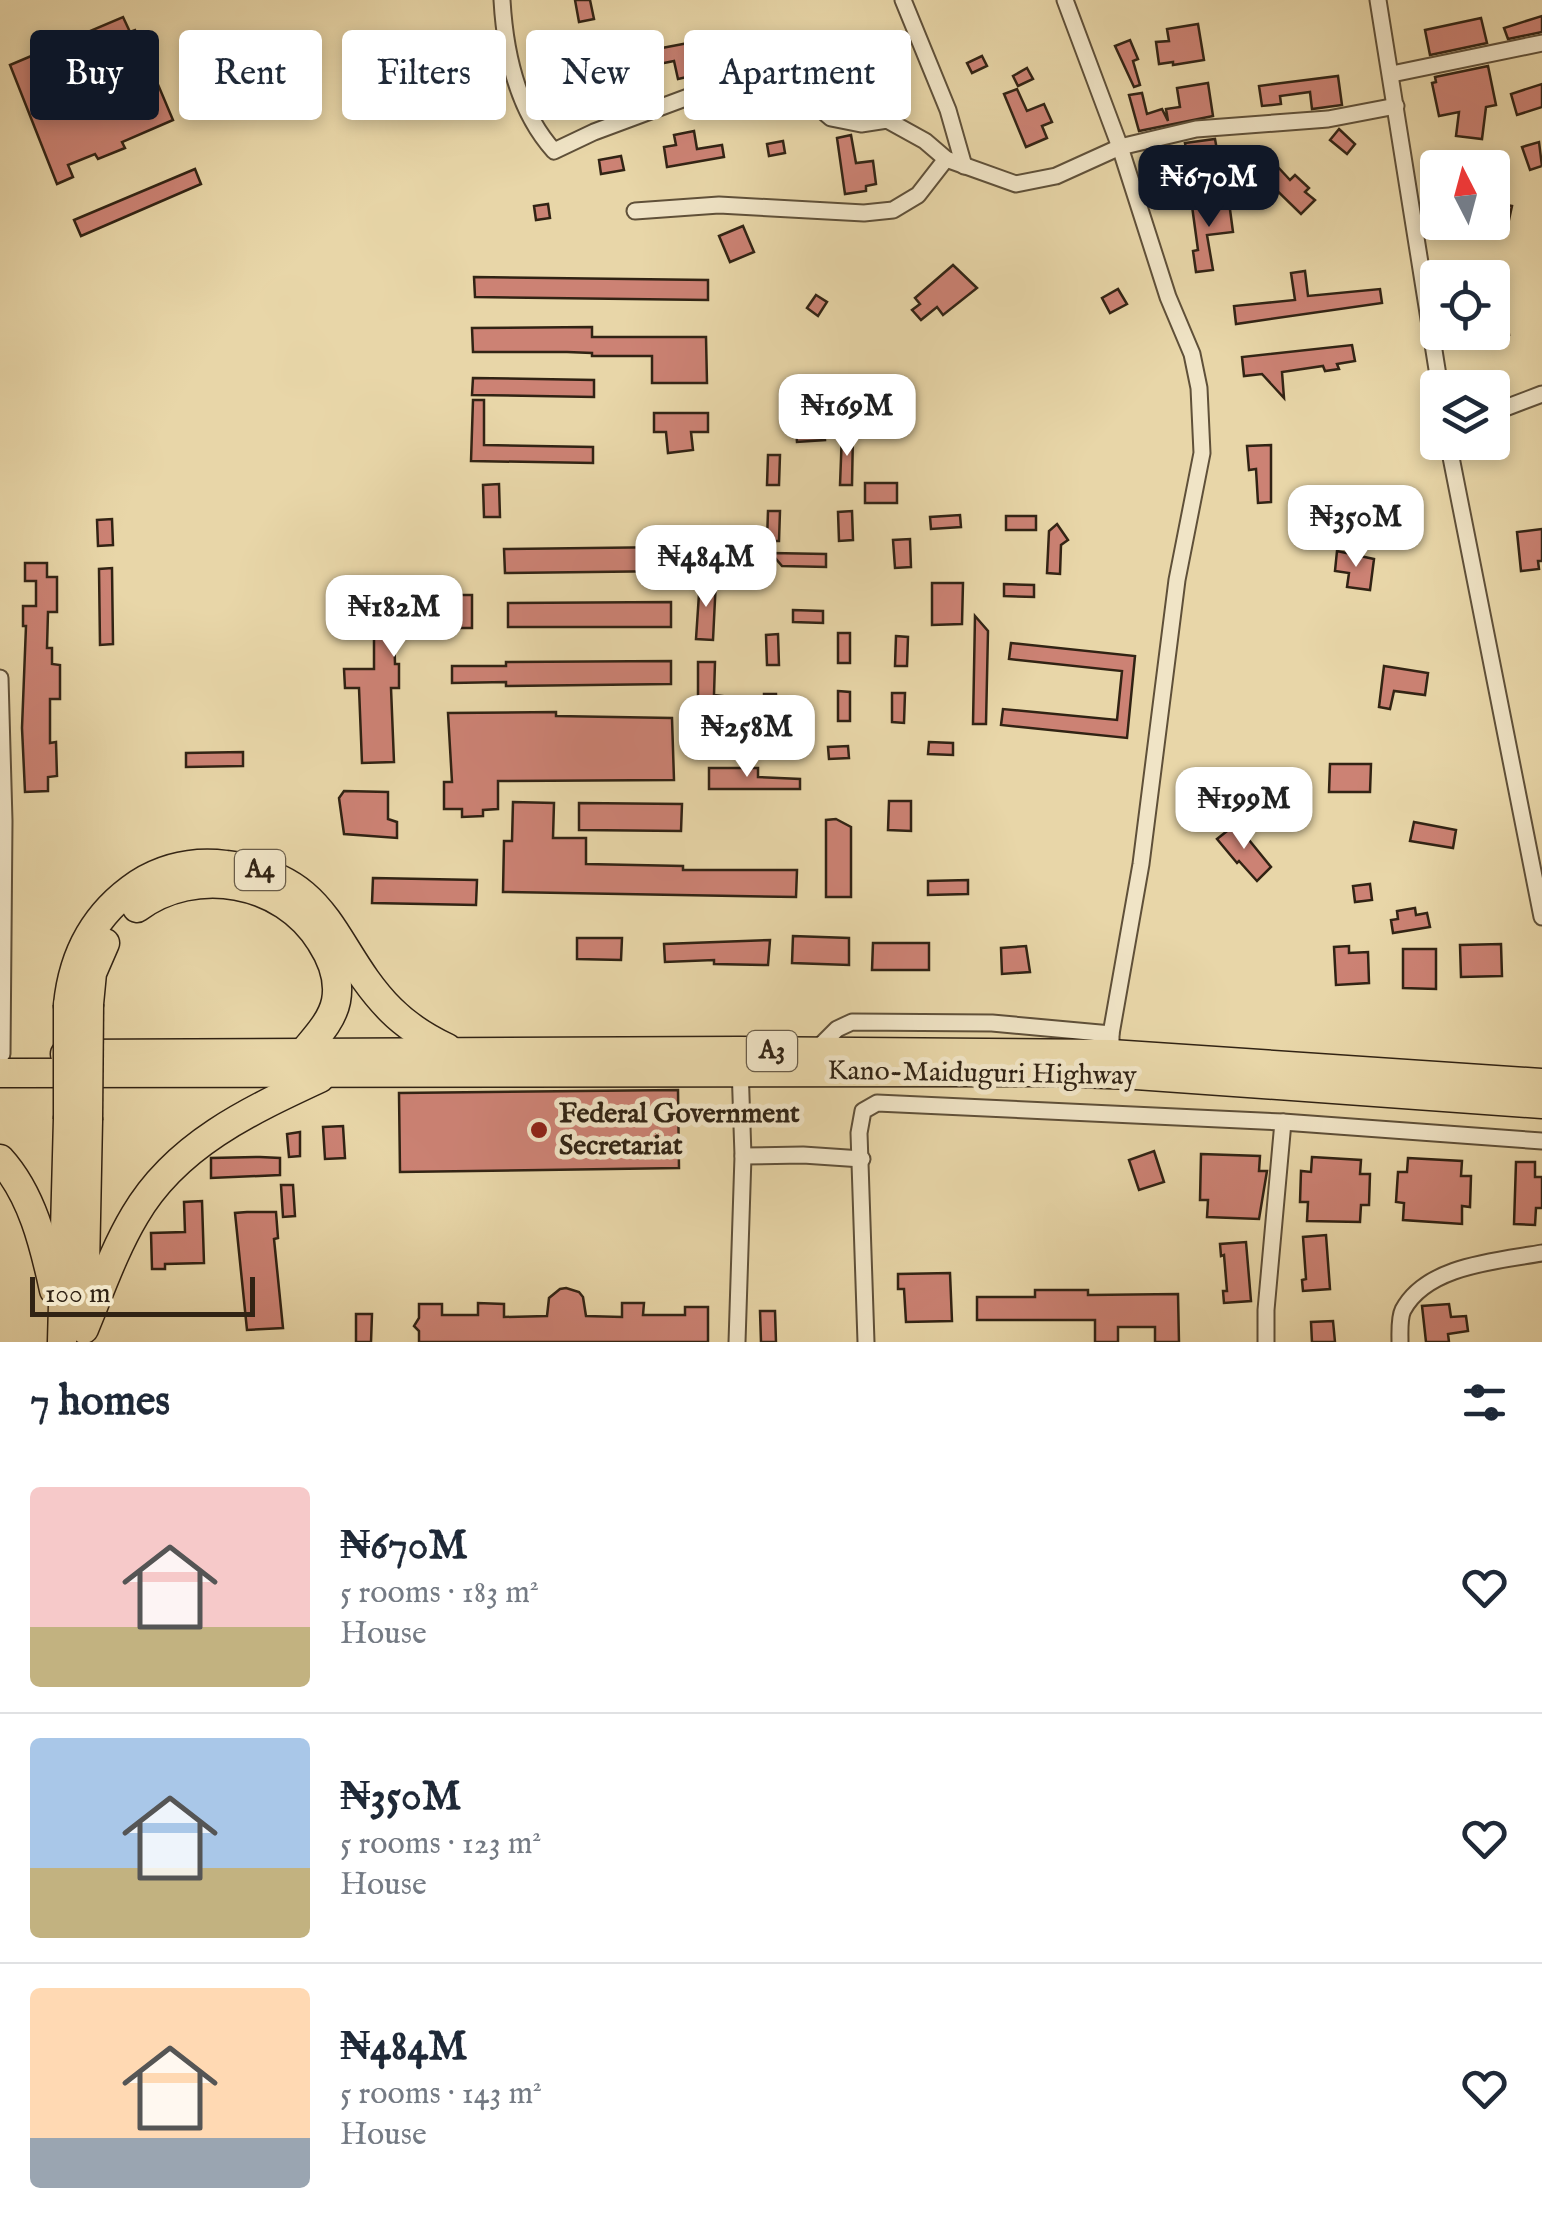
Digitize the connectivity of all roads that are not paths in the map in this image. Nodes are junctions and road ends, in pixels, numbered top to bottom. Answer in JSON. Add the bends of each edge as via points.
{"nodes":[{"id":1,"x":502,"y":0,"type":"edge"},
{"id":2,"x":904,"y":0,"type":"edge"},
{"id":3,"x":1064,"y":0,"type":"edge"},
{"id":4,"x":1378,"y":0,"type":"edge"},
{"id":5,"x":1542,"y":43,"type":"edge"},
{"id":6,"x":1392,"y":74,"type":"junction"},
{"id":7,"x":1396,"y":106,"type":"junction"},
{"id":8,"x":1120,"y":147,"type":"junction"},
{"id":9,"x":946,"y":159,"type":"junction"},
{"id":10,"x":964,"y":166,"type":"junction"},
{"id":11,"x":635,"y":211,"type":"dead end"},
{"id":12,"x":1437,"y":370,"type":"edge"},
{"id":13,"x":1542,"y":394,"type":"edge"},
{"id":14,"x":1510,"y":406,"type":"edge"},
{"id":15,"x":1452,"y":460,"type":"edge"},
{"id":16,"x":0,"y":678,"type":"edge"},
{"id":17,"x":1542,"y":917,"type":"edge"},
{"id":18,"x":79,"y":1004,"type":"junction"},
{"id":19,"x":1111,"y":1044,"type":"junction"},
{"id":20,"x":454,"y":1051,"type":"junction"},
{"id":21,"x":303,"y":1052,"type":"junction"},
{"id":22,"x":1,"y":1060,"type":"edge"},
{"id":23,"x":740,"y":1062,"type":"junction"},
{"id":24,"x":329,"y":1074,"type":"junction"},
{"id":25,"x":1542,"y":1083,"type":"edge"},
{"id":26,"x":1542,"y":1104,"type":"edge"},
{"id":27,"x":1284,"y":1122,"type":"junction"},
{"id":28,"x":1542,"y":1141,"type":"edge"},
{"id":29,"x":743,"y":1156,"type":"junction"},
{"id":30,"x":0,"y":1158,"type":"edge"},
{"id":31,"x":862,"y":1160,"type":"junction"},
{"id":32,"x":1542,"y":1253,"type":"edge"},
{"id":33,"x":73,"y":1336,"type":"edge"},
{"id":34,"x":738,"y":1342,"type":"edge"},
{"id":35,"x":866,"y":1342,"type":"edge"},
{"id":36,"x":1266,"y":1342,"type":"edge"},
{"id":37,"x":1400,"y":1342,"type":"edge"}],
"edges":[{"from":1,"to":9,"type":"street","via":[[504,34],[527,115],[554,151],[742,77],[764,75],[784,78],[831,118],[886,120]]},
{"from":2,"to":10,"type":"street"},
{"from":3,"to":8,"type":"street"},
{"from":4,"to":6,"type":"street"},
{"from":5,"to":6,"type":"street"},
{"from":6,"to":7,"type":"street"},
{"from":7,"to":8,"type":"street","via":[[1328,119],[1196,129]]},
{"from":7,"to":12,"type":"street"},
{"from":8,"to":10,"type":"street","via":[[1056,176],[1016,184]]},
{"from":8,"to":19,"type":"street","via":[[1192,354],[1202,453],[1177,580],[1142,864]]},
{"from":9,"to":10,"type":"street"},
{"from":9,"to":11,"type":"street","via":[[918,196],[893,210],[719,205]]},
{"from":13,"to":14,"type":"street"},
{"from":15,"to":17,"type":"street"},
{"from":16,"to":22,"type":"street"},
{"from":18,"to":20,"type":"highway","number":"A4","via":[[75,963],[118,899],[169,869],[221,864],[266,872],[308,898],[389,1008]]},
{"from":18,"to":21,"type":"highway","number":"A4","via":[[110,934],[141,904],[200,884],[252,888],[298,913],[330,956],[336,1004]]},
{"from":18,"to":33,"type":"highway","number":"A4","bridge":true},
{"from":19,"to":23,"type":"highway","name":"Kano-Maiduguri Highway","number":"A3","via":[[815,1052]]},
{"from":19,"to":25,"type":"highway","name":"Kano-Maiduguri Highway","number":"A3"},
{"from":20,"to":21,"type":"highway","name":"Kano-Maiduguri Highway","number":"A3"},
{"from":20,"to":23,"type":"highway","name":"Kano-Maiduguri Highway","number":"A3"},
{"from":21,"to":22,"type":"highway","name":"Kano-Maiduguri Highway","number":"A3"},
{"from":22,"to":24,"type":"highway","name":"Kano-Maiduguri Highway","number":"A3"},
{"from":23,"to":24,"type":"highway","name":"Kano-Maiduguri Highway","number":"A3"},
{"from":23,"to":26,"type":"highway","name":"Kano-Maiduguri Highway","number":"A3","via":[[1136,1075]]},
{"from":23,"to":29,"type":"street"},
{"from":24,"to":33,"type":"highway","via":[[207,1136],[167,1172],[135,1214]]},
{"from":27,"to":28,"type":"street"},
{"from":27,"to":31,"type":"street","via":[[877,1102],[863,1111]]},
{"from":27,"to":36,"type":"street"},
{"from":29,"to":31,"type":"street"},
{"from":29,"to":34,"type":"street"},
{"from":30,"to":33,"type":"highway","via":[[26,1196]]},
{"from":31,"to":35,"type":"street"},
{"from":32,"to":37,"type":"street","via":[[1455,1270],[1426,1287],[1402,1311]]}]}
